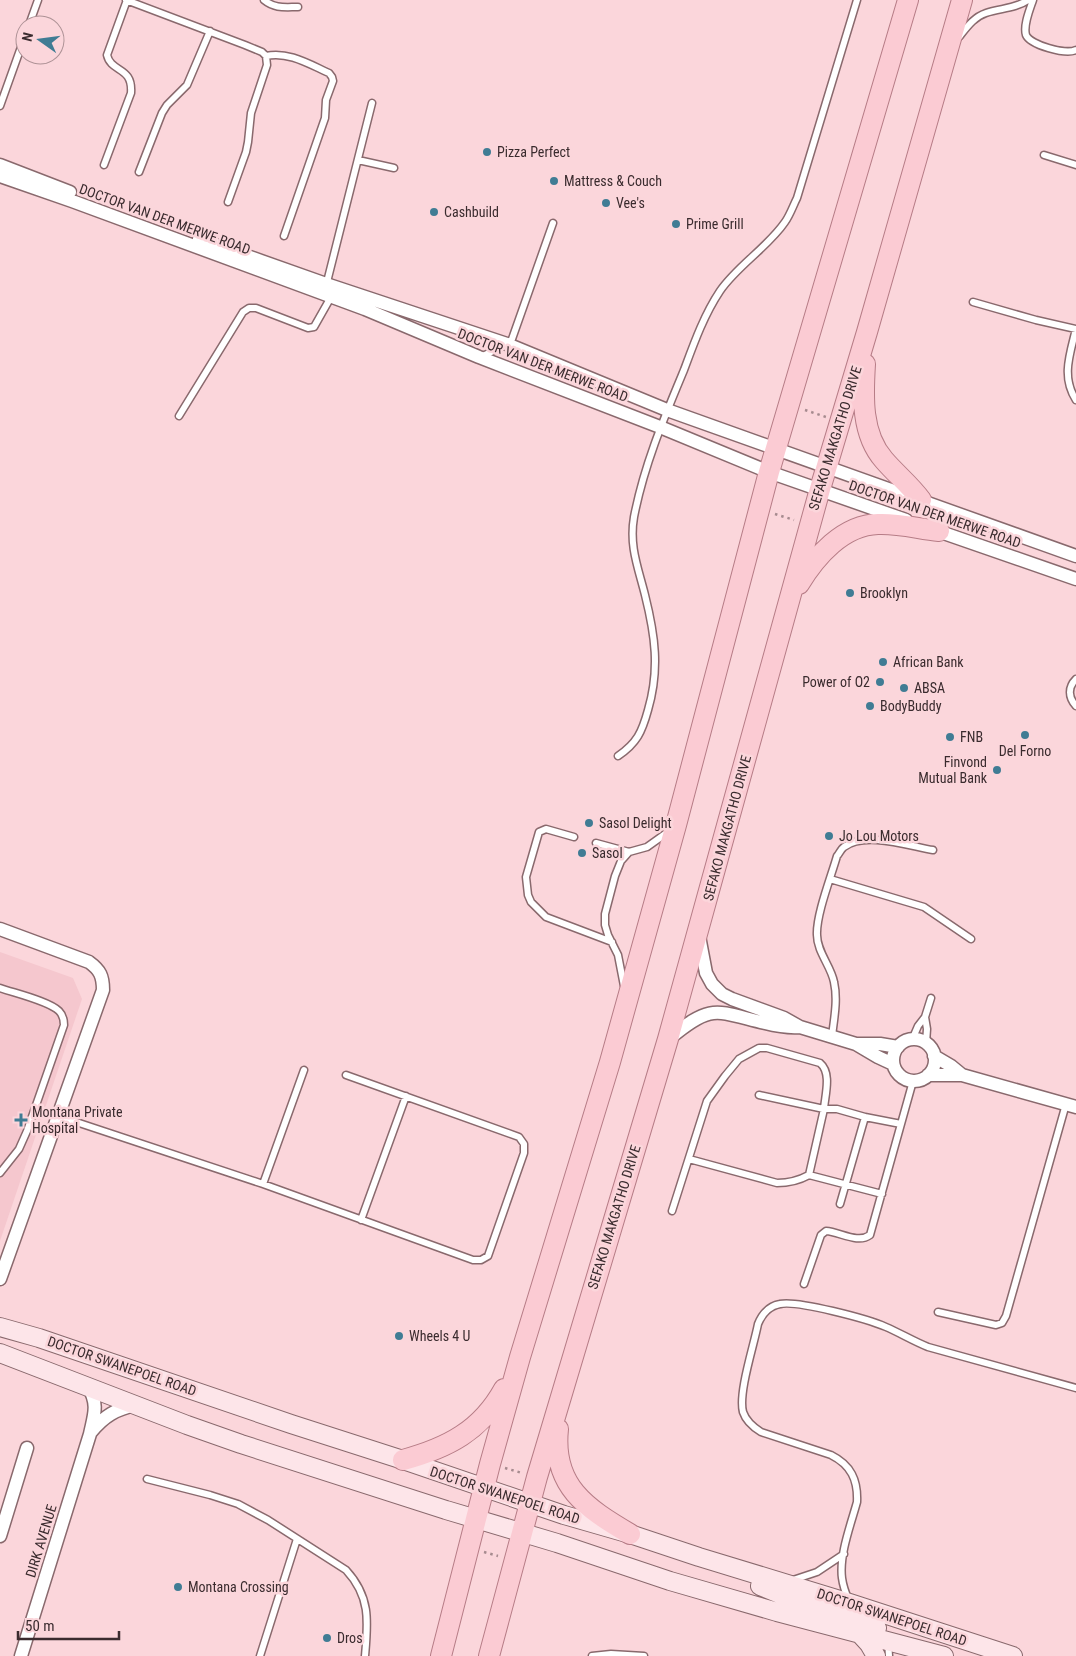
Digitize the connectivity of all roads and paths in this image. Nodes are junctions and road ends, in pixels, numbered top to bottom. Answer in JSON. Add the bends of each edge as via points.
{"nodes":[{"id":1,"x":38,"y":0,"type":"edge"},
{"id":2,"x":126,"y":0,"type":"edge"},
{"id":3,"x":264,"y":0,"type":"edge"},
{"id":4,"x":857,"y":0,"type":"edge"},
{"id":5,"x":908,"y":0,"type":"edge"},
{"id":6,"x":962,"y":0,"type":"edge"},
{"id":7,"x":1028,"y":0,"type":"edge"},
{"id":8,"x":1033,"y":0,"type":"edge"},
{"id":9,"x":298,"y":7,"type":"dead end"},
{"id":10,"x":33,"y":15,"type":"edge"},
{"id":11,"x":210,"y":31,"type":"junction"},
{"id":12,"x":1076,"y":50,"type":"edge"},
{"id":13,"x":266,"y":56,"type":"junction"},
{"id":14,"x":946,"y":58,"type":"junction"},
{"id":15,"x":15,"y":64,"type":"edge"},
{"id":16,"x":372,"y":103,"type":"dead end"},
{"id":17,"x":0,"y":106,"type":"edge"},
{"id":18,"x":1044,"y":154,"type":"dead end"},
{"id":19,"x":358,"y":160,"type":"junction"},
{"id":20,"x":0,"y":165,"type":"edge"},
{"id":21,"x":1076,"y":165,"type":"edge"},
{"id":22,"x":104,"y":166,"type":"dead end"},
{"id":23,"x":394,"y":168,"type":"dead end"},
{"id":24,"x":139,"y":172,"type":"dead end"},
{"id":25,"x":0,"y":176,"type":"edge"},
{"id":26,"x":228,"y":202,"type":"dead end"},
{"id":27,"x":553,"y":223,"type":"dead end"},
{"id":28,"x":284,"y":236,"type":"dead end"},
{"id":29,"x":327,"y":292,"type":"junction"},
{"id":30,"x":973,"y":302,"type":"dead end"},
{"id":31,"x":1076,"y":329,"type":"edge"},
{"id":32,"x":867,"y":332,"type":"junction"},
{"id":33,"x":507,"y":344,"type":"junction"},
{"id":34,"x":479,"y":358,"type":"junction"},
{"id":35,"x":1076,"y":400,"type":"edge"},
{"id":36,"x":789,"y":405,"type":"junction"},
{"id":37,"x":667,"y":410,"type":"junction"},
{"id":38,"x":179,"y":416,"type":"dead end"},
{"id":39,"x":840,"y":422,"type":"junction"},
{"id":40,"x":660,"y":427,"type":"junction"},
{"id":41,"x":776,"y":448,"type":"junction"},
{"id":42,"x":826,"y":466,"type":"junction"},
{"id":43,"x":769,"y":472,"type":"junction"},
{"id":44,"x":820,"y":489,"type":"junction"},
{"id":45,"x":921,"y":500,"type":"junction"},
{"id":46,"x":759,"y":510,"type":"junction"},
{"id":47,"x":810,"y":525,"type":"junction"},
{"id":48,"x":939,"y":532,"type":"junction"},
{"id":49,"x":1076,"y":556,"type":"edge"},
{"id":50,"x":1076,"y":579,"type":"edge"},
{"id":51,"x":789,"y":600,"type":"junction"},
{"id":52,"x":1076,"y":679,"type":"edge"},
{"id":53,"x":1076,"y":706,"type":"edge"},
{"id":54,"x":618,"y":756,"type":"dead end"},
{"id":55,"x":676,"y":825,"type":"junction"},
{"id":56,"x":574,"y":837,"type":"dead end"},
{"id":57,"x":596,"y":843,"type":"dead end"},
{"id":58,"x":933,"y":850,"type":"dead end"},
{"id":59,"x":628,"y":852,"type":"junction"},
{"id":60,"x":830,"y":879,"type":"junction"},
{"id":61,"x":0,"y":929,"type":"edge"},
{"id":62,"x":698,"y":934,"type":"junction"},
{"id":63,"x":971,"y":939,"type":"dead end"},
{"id":64,"x":612,"y":942,"type":"junction"},
{"id":65,"x":0,"y":988,"type":"edge"},
{"id":66,"x":931,"y":998,"type":"dead end"},
{"id":67,"x":626,"y":1005,"type":"junction"},
{"id":68,"x":925,"y":1017,"type":"junction"},
{"id":69,"x":800,"y":1027,"type":"junction"},
{"id":70,"x":832,"y":1036,"type":"junction"},
{"id":71,"x":668,"y":1039,"type":"junction"},
{"id":72,"x":912,"y":1040,"type":"junction"},
{"id":73,"x":856,"y":1044,"type":"junction"},
{"id":74,"x":926,"y":1044,"type":"junction"},
{"id":75,"x":898,"y":1047,"type":"junction"},
{"id":76,"x":934,"y":1056,"type":"junction"},
{"id":77,"x":893,"y":1064,"type":"junction"},
{"id":78,"x":304,"y":1070,"type":"dead end"},
{"id":79,"x":346,"y":1075,"type":"dead end"},
{"id":80,"x":928,"y":1075,"type":"junction"},
{"id":81,"x":962,"y":1075,"type":"junction"},
{"id":82,"x":913,"y":1081,"type":"junction"},
{"id":83,"x":758,"y":1095,"type":"dead end"},
{"id":84,"x":406,"y":1096,"type":"junction"},
{"id":85,"x":1071,"y":1106,"type":"edge"},
{"id":86,"x":824,"y":1109,"type":"junction"},
{"id":87,"x":58,"y":1116,"type":"junction"},
{"id":88,"x":865,"y":1117,"type":"junction"},
{"id":89,"x":901,"y":1124,"type":"junction"},
{"id":90,"x":689,"y":1159,"type":"junction"},
{"id":91,"x":0,"y":1173,"type":"edge"},
{"id":92,"x":809,"y":1175,"type":"junction"},
{"id":93,"x":846,"y":1183,"type":"junction"},
{"id":94,"x":263,"y":1184,"type":"junction"},
{"id":95,"x":882,"y":1194,"type":"junction"},
{"id":96,"x":840,"y":1204,"type":"dead end"},
{"id":97,"x":672,"y":1211,"type":"dead end"},
{"id":98,"x":361,"y":1220,"type":"junction"},
{"id":99,"x":0,"y":1279,"type":"edge"},
{"id":100,"x":804,"y":1284,"type":"dead end"},
{"id":101,"x":938,"y":1312,"type":"dead end"},
{"id":102,"x":0,"y":1327,"type":"edge"},
{"id":103,"x":0,"y":1342,"type":"edge"},
{"id":104,"x":0,"y":1353,"type":"edge"},
{"id":105,"x":520,"y":1357,"type":"junction"},
{"id":106,"x":566,"y":1378,"type":"junction"},
{"id":107,"x":88,"y":1386,"type":"junction"},
{"id":108,"x":1076,"y":1388,"type":"edge"},
{"id":109,"x":136,"y":1405,"type":"junction"},
{"id":110,"x":206,"y":1432,"type":"junction"},
{"id":111,"x":90,"y":1434,"type":"junction"},
{"id":112,"x":27,"y":1448,"type":"dead end"},
{"id":113,"x":403,"y":1460,"type":"junction"},
{"id":114,"x":490,"y":1464,"type":"junction"},
{"id":115,"x":537,"y":1477,"type":"junction"},
{"id":116,"x":147,"y":1479,"type":"dead end"},
{"id":117,"x":483,"y":1488,"type":"junction"},
{"id":118,"x":0,"y":1493,"type":"edge"},
{"id":119,"x":13,"y":1497,"type":"junction"},
{"id":120,"x":530,"y":1504,"type":"junction"},
{"id":121,"x":475,"y":1518,"type":"junction"},
{"id":122,"x":522,"y":1532,"type":"junction"},
{"id":123,"x":630,"y":1534,"type":"junction"},
{"id":124,"x":0,"y":1536,"type":"edge"},
{"id":125,"x":297,"y":1539,"type":"junction"},
{"id":126,"x":468,"y":1547,"type":"junction"},
{"id":127,"x":844,"y":1554,"type":"junction"},
{"id":128,"x":699,"y":1557,"type":"junction"},
{"id":129,"x":514,"y":1562,"type":"junction"},
{"id":130,"x":784,"y":1583,"type":"junction"},
{"id":131,"x":850,"y":1603,"type":"junction"},
{"id":132,"x":859,"y":1633,"type":"junction"},
{"id":133,"x":888,"y":1649,"type":"edge"},
{"id":134,"x":21,"y":1656,"type":"edge"},
{"id":135,"x":260,"y":1656,"type":"edge"},
{"id":136,"x":365,"y":1656,"type":"edge"},
{"id":137,"x":441,"y":1656,"type":"edge"},
{"id":138,"x":489,"y":1656,"type":"edge"},
{"id":139,"x":592,"y":1656,"type":"edge"},
{"id":140,"x":644,"y":1656,"type":"edge"},
{"id":141,"x":876,"y":1656,"type":"edge"},
{"id":142,"x":944,"y":1656,"type":"edge"},
{"id":143,"x":1013,"y":1656,"type":"edge"}],
"edges":[{"from":1,"to":10,"type":"lane"},
{"from":2,"to":11,"type":"lane"},
{"from":2,"to":22,"type":"lane","via":[[107,55],[111,63],[128,76],[132,84],[131,93]]},
{"from":3,"to":9,"type":"lane","via":[[272,6]]},
{"from":4,"to":37,"type":"lane","via":[[797,198],[786,221],[721,290],[704,320]]},
{"from":5,"to":36,"type":"main road"},
{"from":6,"to":14,"type":"main road","name":"SEFAKO MAKGATHO DRIVE"},
{"from":7,"to":14,"type":"lane","via":[[976,18]]},
{"from":8,"to":12,"type":"lane","via":[[1025,32],[1029,40],[1063,51]]},
{"from":11,"to":13,"type":"lane"},
{"from":11,"to":24,"type":"lane","via":[[187,85],[162,113]]},
{"from":13,"to":26,"type":"lane","via":[[267,65],[251,113],[246,152]]},
{"from":13,"to":28,"type":"lane","via":[[291,57],[329,73],[333,81],[326,100],[324,123]]},
{"from":14,"to":32,"type":"main road","name":"SEFAKO MAKGATHO DRIVE"},
{"from":15,"to":17,"type":"lane"},
{"from":16,"to":19,"type":"lane"},
{"from":18,"to":21,"type":"lane"},
{"from":19,"to":23,"type":"lane"},
{"from":19,"to":29,"type":"lane"},
{"from":20,"to":29,"type":"street","name":"DOCTOR VAN DER MERWE ROAD"},
{"from":25,"to":29,"type":"street","name":"DOCTOR VAN DER MERWE ROAD"},
{"from":27,"to":33,"type":"lane","via":[[515,331]]},
{"from":29,"to":33,"type":"street","name":"DOCTOR VAN DER MERWE ROAD"},
{"from":29,"to":34,"type":"street","name":"DOCTOR VAN DER MERWE ROAD"},
{"from":29,"to":38,"type":"lane","via":[[314,328],[256,308],[243,312]]},
{"from":30,"to":31,"type":"lane"},
{"from":31,"to":35,"type":"lane","via":[[1067,368],[1068,383]]},
{"from":32,"to":39,"type":"main road","name":"SEFAKO MAKGATHO DRIVE"},
{"from":32,"to":45,"type":"main road","via":[[864,397],[869,430],[880,456]]},
{"from":33,"to":34,"type":"lane"},
{"from":33,"to":37,"type":"street","name":"DOCTOR VAN DER MERWE ROAD"},
{"from":34,"to":40,"type":"street","name":"DOCTOR VAN DER MERWE ROAD"},
{"from":36,"to":39,"type":"path"},
{"from":36,"to":41,"type":"main road"},
{"from":37,"to":40,"type":"lane"},
{"from":37,"to":41,"type":"street","name":"DOCTOR VAN DER MERWE ROAD"},
{"from":39,"to":42,"type":"main road","name":"SEFAKO MAKGATHO DRIVE"},
{"from":40,"to":43,"type":"street","name":"DOCTOR VAN DER MERWE ROAD"},
{"from":40,"to":54,"type":"lane","via":[[638,501],[632,542],[654,634],[654,679],[643,729],[628,750]]},
{"from":41,"to":42,"type":"street","name":"DOCTOR VAN DER MERWE ROAD"},
{"from":41,"to":43,"type":"main road"},
{"from":42,"to":44,"type":"main road","name":"SEFAKO MAKGATHO DRIVE"},
{"from":42,"to":45,"type":"street","name":"DOCTOR VAN DER MERWE ROAD"},
{"from":43,"to":44,"type":"street","name":"DOCTOR VAN DER MERWE ROAD"},
{"from":43,"to":46,"type":"main road"},
{"from":44,"to":47,"type":"main road","name":"SEFAKO MAKGATHO DRIVE"},
{"from":44,"to":48,"type":"street","name":"DOCTOR VAN DER MERWE ROAD"},
{"from":45,"to":49,"type":"street","name":"DOCTOR VAN DER MERWE ROAD"},
{"from":46,"to":47,"type":"path"},
{"from":46,"to":55,"type":"main road"},
{"from":47,"to":51,"type":"main road","name":"SEFAKO MAKGATHO DRIVE"},
{"from":48,"to":50,"type":"street","name":"DOCTOR VAN DER MERWE ROAD"},
{"from":48,"to":51,"type":"main road","via":[[883,524],[857,528],[816,559]]},
{"from":51,"to":62,"type":"main road","name":"SEFAKO MAKGATHO DRIVE"},
{"from":52,"to":53,"type":"lane","via":[[1069,692]]},
{"from":55,"to":59,"type":"lane","via":[[653,843]]},
{"from":55,"to":67,"type":"main road"},
{"from":56,"to":64,"type":"lane","via":[[546,829],[539,832],[526,877],[528,895],[535,908],[546,917]]},
{"from":57,"to":59,"type":"lane"},
{"from":58,"to":60,"type":"lane","via":[[874,839],[858,842],[844,847],[837,856]]},
{"from":59,"to":64,"type":"lane","via":[[619,865],[606,914],[606,930]]},
{"from":60,"to":63,"type":"lane","via":[[924,907]]},
{"from":60,"to":70,"type":"lane","via":[[817,925],[817,938],[834,982]]},
{"from":61,"to":87,"type":"street","via":[[89,962],[100,972],[103,980],[103,990]]},
{"from":62,"to":69,"type":"street","via":[[706,972],[718,992]]},
{"from":62,"to":71,"type":"main road","name":"SEFAKO MAKGATHO DRIVE"},
{"from":64,"to":67,"type":"lane","via":[[622,970]]},
{"from":65,"to":91,"type":"lane","via":[[51,1005],[61,1013],[64,1025],[23,1140]]},
{"from":66,"to":68,"type":"lane"},
{"from":67,"to":105,"type":"main road"},
{"from":68,"to":72,"type":"lane"},
{"from":68,"to":74,"type":"lane"},
{"from":69,"to":70,"type":"street"},
{"from":69,"to":71,"type":"street","via":[[782,1027],[724,1012],[711,1012]]},
{"from":70,"to":73,"type":"street"},
{"from":71,"to":106,"type":"main road","name":"SEFAKO MAKGATHO DRIVE"},
{"from":72,"to":74,"type":"street"},
{"from":72,"to":75,"type":"street"},
{"from":73,"to":75,"type":"street"},
{"from":73,"to":77,"type":"street"},
{"from":74,"to":76,"type":"street"},
{"from":75,"to":77,"type":"street"},
{"from":76,"to":80,"type":"street","via":[[934,1066]]},
{"from":76,"to":81,"type":"street"},
{"from":77,"to":82,"type":"street","via":[[898,1074]]},
{"from":78,"to":94,"type":"lane"},
{"from":79,"to":84,"type":"lane"},
{"from":80,"to":81,"type":"street"},
{"from":80,"to":82,"type":"street"},
{"from":81,"to":85,"type":"street"},
{"from":82,"to":89,"type":"lane"},
{"from":83,"to":86,"type":"lane"},
{"from":84,"to":98,"type":"lane"},
{"from":84,"to":98,"type":"lane","via":[[519,1137],[524,1144],[524,1153],[496,1235],[488,1256],[473,1260]]},
{"from":85,"to":101,"type":"lane","via":[[1002,1323]]},
{"from":86,"to":88,"type":"lane"},
{"from":86,"to":90,"type":"lane","via":[[825,1067],[759,1048],[739,1059],[707,1102]]},
{"from":86,"to":92,"type":"lane"},
{"from":87,"to":94,"type":"lane"},
{"from":87,"to":99,"type":"street"},
{"from":88,"to":89,"type":"lane"},
{"from":88,"to":93,"type":"lane"},
{"from":89,"to":95,"type":"lane"},
{"from":90,"to":92,"type":"lane","via":[[777,1183],[790,1183]]},
{"from":90,"to":97,"type":"lane"},
{"from":92,"to":93,"type":"lane"},
{"from":93,"to":95,"type":"lane"},
{"from":93,"to":96,"type":"lane"},
{"from":94,"to":98,"type":"lane"},
{"from":95,"to":100,"type":"lane","via":[[866,1238],[834,1231],[821,1235]]},
{"from":102,"to":113,"type":"main road","name":"DOCTOR SWANEPOEL ROAD"},
{"from":103,"to":110,"type":"main road","via":[[172,1411]]},
{"from":104,"to":107,"type":"main road","name":"DOCTOR SWANEPOEL ROAD"},
{"from":105,"to":113,"type":"main road","via":[[499,1398],[481,1421],[451,1443]]},
{"from":105,"to":114,"type":"main road"},
{"from":106,"to":115,"type":"main road","name":"SEFAKO MAKGATHO DRIVE"},
{"from":106,"to":123,"type":"main road","via":[[558,1438],[558,1455],[564,1475],[585,1504]]},
{"from":107,"to":109,"type":"main road","name":"DOCTOR SWANEPOEL ROAD"},
{"from":107,"to":111,"type":"street","name":"DIRK AVENUE","via":[[95,1402]]},
{"from":108,"to":127,"type":"lane","via":[[928,1347],[878,1324],[820,1308],[792,1304],[769,1308],[758,1324],[743,1391],[743,1410],[752,1426],[761,1432],[832,1455],[850,1468],[858,1493]]},
{"from":109,"to":110,"type":"main road","name":"DOCTOR SWANEPOEL ROAD"},
{"from":109,"to":111,"type":"street","name":"DIRK AVENUE","via":[[110,1414]]},
{"from":110,"to":121,"type":"main road","name":"DOCTOR SWANEPOEL ROAD"},
{"from":111,"to":134,"type":"street","name":"DIRK AVENUE"},
{"from":112,"to":119,"type":"street"},
{"from":113,"to":117,"type":"main road","name":"DOCTOR SWANEPOEL ROAD"},
{"from":114,"to":115,"type":"path"},
{"from":114,"to":117,"type":"main road"},
{"from":115,"to":120,"type":"main road","name":"SEFAKO MAKGATHO DRIVE"},
{"from":116,"to":125,"type":"lane","via":[[238,1504]]},
{"from":117,"to":120,"type":"main road","name":"DOCTOR SWANEPOEL ROAD"},
{"from":117,"to":121,"type":"main road"},
{"from":118,"to":119,"type":"street"},
{"from":119,"to":124,"type":"street"},
{"from":120,"to":122,"type":"main road","name":"SEFAKO MAKGATHO DRIVE"},
{"from":120,"to":123,"type":"main road","name":"DOCTOR SWANEPOEL ROAD"},
{"from":121,"to":122,"type":"main road","name":"DOCTOR SWANEPOEL ROAD"},
{"from":121,"to":126,"type":"main road"},
{"from":122,"to":129,"type":"main road","name":"SEFAKO MAKGATHO DRIVE"},
{"from":122,"to":132,"type":"main road","name":"DOCTOR SWANEPOEL ROAD","via":[[679,1584]]},
{"from":123,"to":128,"type":"main road","name":"DOCTOR SWANEPOEL ROAD"},
{"from":125,"to":135,"type":"lane"},
{"from":125,"to":136,"type":"lane","via":[[346,1570],[361,1590],[368,1629]]},
{"from":126,"to":129,"type":"path"},
{"from":126,"to":137,"type":"main road"},
{"from":127,"to":130,"type":"lane","via":[[817,1572]]},
{"from":127,"to":131,"type":"lane","via":[[842,1577]]},
{"from":128,"to":130,"type":"main road","name":"DOCTOR SWANEPOEL ROAD"},
{"from":128,"to":133,"type":"main road","via":[[772,1591],[873,1625]]},
{"from":129,"to":138,"type":"main road","name":"SEFAKO MAKGATHO DRIVE"},
{"from":130,"to":131,"type":"main road","name":"DOCTOR SWANEPOEL ROAD"},
{"from":131,"to":143,"type":"main road","name":"DOCTOR SWANEPOEL ROAD"},
{"from":132,"to":133,"type":"main road","name":"DOCTOR SWANEPOEL ROAD"},
{"from":132,"to":141,"type":"main road"},
{"from":133,"to":142,"type":"main road","name":"DOCTOR SWANEPOEL ROAD"},
{"from":139,"to":140,"type":"lane"}]}
